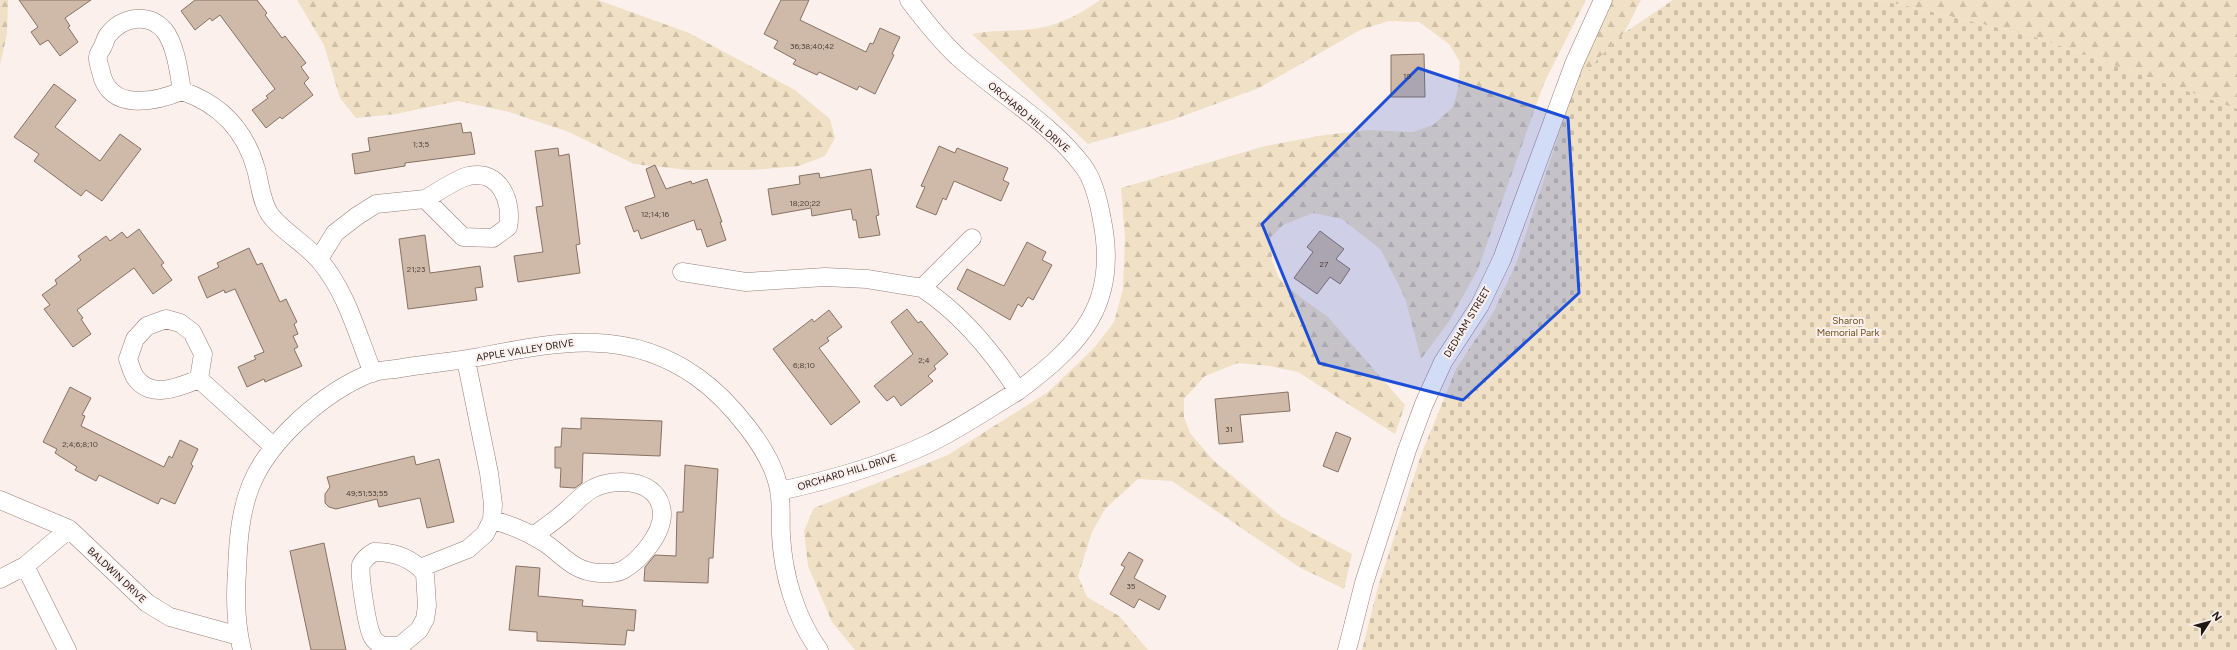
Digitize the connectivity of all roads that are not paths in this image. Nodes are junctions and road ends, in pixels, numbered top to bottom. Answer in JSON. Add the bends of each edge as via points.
{"nodes":[{"id":1,"x":909,"y":0,"type":"edge"},
{"id":2,"x":1603,"y":0,"type":"edge"},
{"id":3,"x":182,"y":91,"type":"junction"},
{"id":4,"x":425,"y":199,"type":"junction"},
{"id":5,"x":972,"y":238,"type":"dead end"},
{"id":6,"x":319,"y":259,"type":"junction"},
{"id":7,"x":682,"y":272,"type":"dead end"},
{"id":8,"x":922,"y":288,"type":"junction"},
{"id":9,"x":466,"y":360,"type":"junction"},
{"id":10,"x":373,"y":372,"type":"junction"},
{"id":11,"x":199,"y":379,"type":"junction"},
{"id":12,"x":1018,"y":391,"type":"junction"},
{"id":13,"x":274,"y":447,"type":"junction"},
{"id":14,"x":780,"y":491,"type":"junction"},
{"id":15,"x":0,"y":500,"type":"edge"},
{"id":16,"x":492,"y":520,"type":"junction"},
{"id":17,"x":69,"y":529,"type":"junction"},
{"id":18,"x":533,"y":536,"type":"junction"},
{"id":19,"x":25,"y":566,"type":"junction"},
{"id":20,"x":420,"y":568,"type":"junction"},
{"id":21,"x":0,"y":580,"type":"edge"},
{"id":22,"x":241,"y":643,"type":"edge"},
{"id":23,"x":67,"y":650,"type":"edge"},
{"id":24,"x":819,"y":650,"type":"edge"},
{"id":25,"x":1347,"y":650,"type":"edge"}],
"edges":[{"from":1,"to":12,"type":"street","name":"ORCHARD HILL DRIVE","via":[[958,56],[1049,131],[1075,156],[1086,170],[1101,211],[1105,235],[1105,265],[1103,287],[1096,309],[1083,332],[1068,349]]},
{"from":2,"to":25,"type":"street","name":"DEDHAM STREET","via":[[1574,64],[1502,259],[1480,305],[1443,362],[1424,404],[1364,583]]},
{"from":3,"to":3,"type":"street","via":[[157,100],[128,100],[110,92],[103,80],[98,56],[108,35],[131,19],[155,23],[165,31],[176,57]]},
{"from":3,"to":6,"type":"street","via":[[202,98],[217,108],[237,129],[255,165],[269,214]]},
{"from":4,"to":4,"type":"street","via":[[463,237],[493,238],[508,227],[510,218],[507,198],[496,181],[482,176],[468,176]]},
{"from":4,"to":6,"type":"street","via":[[376,204],[335,233]]},
{"from":5,"to":8,"type":"street"},
{"from":6,"to":10,"type":"street","via":[[338,284]]},
{"from":7,"to":8,"type":"street","via":[[746,282],[825,277],[867,279]]},
{"from":8,"to":12,"type":"street","via":[[975,333],[1000,363]]},
{"from":9,"to":10,"type":"street","name":"APPLE VALLEY DRIVE"},
{"from":9,"to":14,"type":"street","name":"APPLE VALLEY DRIVE","via":[[585,341],[615,343],[650,352],[694,375],[708,385],[729,407],[764,453]]},
{"from":9,"to":16,"type":"street","via":[[489,473],[494,504]]},
{"from":10,"to":13,"type":"street","name":"APPLE VALLEY DRIVE","via":[[333,394],[293,426]]},
{"from":11,"to":11,"type":"street","via":[[167,391],[149,389],[135,377],[128,359],[135,339],[147,326],[166,319],[180,323],[192,332],[203,354]]},
{"from":11,"to":13,"type":"street"},
{"from":12,"to":14,"type":"street","name":"ORCHARD HILL DRIVE","via":[[957,428],[902,455],[839,477]]},
{"from":13,"to":22,"type":"street","name":"APPLE VALLEY DRIVE","via":[[251,485],[239,532],[236,588]]},
{"from":14,"to":24,"type":"street","name":"APPLE VALLEY DRIVE","via":[[782,549],[787,581],[799,612]]},
{"from":15,"to":17,"type":"street","name":"BALDWIN DRIVE"},
{"from":16,"to":18,"type":"street","via":[[512,525]]},
{"from":16,"to":20,"type":"street","via":[[485,534],[468,549]]},
{"from":17,"to":19,"type":"street"},
{"from":17,"to":22,"type":"street","name":"BALDWIN DRIVE","via":[[147,603],[170,617]]},
{"from":18,"to":18,"type":"street","via":[[580,570],[618,572],[633,562],[648,546],[660,526],[661,509],[650,490],[632,482],[614,481],[586,493]]},
{"from":19,"to":21,"type":"street"},
{"from":19,"to":23,"type":"street"},
{"from":20,"to":20,"type":"street","via":[[425,574],[425,619],[419,630],[400,646],[383,646],[372,636],[361,573],[362,564],[374,552],[385,552],[411,560]]}]}
